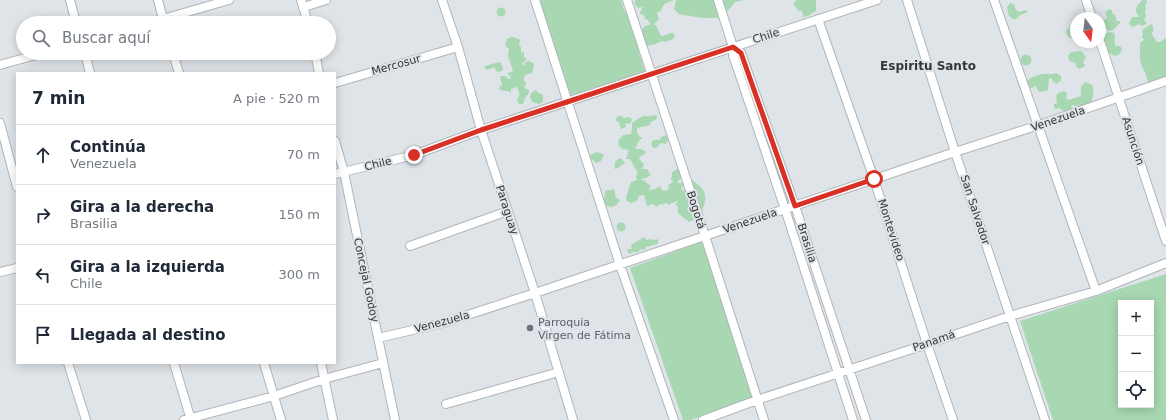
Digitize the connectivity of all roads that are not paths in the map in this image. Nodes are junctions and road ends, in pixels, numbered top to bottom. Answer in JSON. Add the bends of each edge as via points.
{"nodes":[{"id":1,"x":70,"y":0,"type":"edge"},
{"id":2,"x":158,"y":0,"type":"edge"},
{"id":3,"x":229,"y":0,"type":"edge"},
{"id":4,"x":326,"y":0,"type":"edge"},
{"id":5,"x":442,"y":0,"type":"edge"},
{"id":6,"x":535,"y":0,"type":"edge"},
{"id":7,"x":627,"y":0,"type":"edge"},
{"id":8,"x":718,"y":0,"type":"edge"},
{"id":9,"x":877,"y":0,"type":"edge"},
{"id":10,"x":907,"y":0,"type":"edge"},
{"id":11,"x":994,"y":0,"type":"edge"},
{"id":12,"x":1086,"y":0,"type":"edge"},
{"id":13,"x":303,"y":4,"type":"edge"},
{"id":14,"x":1090,"y":12,"type":"edge"},
{"id":15,"x":74,"y":16,"type":"edge"},
{"id":16,"x":163,"y":16,"type":"edge"},
{"id":17,"x":179,"y":16,"type":"edge"},
{"id":18,"x":306,"y":16,"type":"edge"},
{"id":19,"x":818,"y":20,"type":"junction"},
{"id":20,"x":458,"y":47,"type":"junction"},
{"id":21,"x":733,"y":47,"type":"junction"},
{"id":22,"x":1102,"y":48,"type":"edge"},
{"id":23,"x":18,"y":60,"type":"edge"},
{"id":24,"x":87,"y":60,"type":"edge"},
{"id":25,"x":175,"y":60,"type":"edge"},
{"id":26,"x":316,"y":60,"type":"edge"},
{"id":27,"x":0,"y":65,"type":"edge"},
{"id":28,"x":90,"y":72,"type":"edge"},
{"id":29,"x":179,"y":72,"type":"edge"},
{"id":30,"x":319,"y":72,"type":"edge"},
{"id":31,"x":651,"y":74,"type":"junction"},
{"id":32,"x":751,"y":80,"type":"junction"},
{"id":33,"x":1166,"y":81,"type":"edge"},
{"id":34,"x":336,"y":83,"type":"edge"},
{"id":35,"x":742,"y":83,"type":"junction"},
{"id":36,"x":1119,"y":98,"type":"junction"},
{"id":37,"x":567,"y":102,"type":"junction"},
{"id":38,"x":0,"y":123,"type":"edge"},
{"id":39,"x":766,"y":124,"type":"junction"},
{"id":40,"x":1039,"y":125,"type":"junction"},
{"id":41,"x":757,"y":127,"type":"junction"},
{"id":42,"x":481,"y":130,"type":"junction"},
{"id":43,"x":336,"y":144,"type":"edge"},
{"id":44,"x":955,"y":152,"type":"junction"},
{"id":45,"x":344,"y":172,"type":"junction"},
{"id":46,"x":336,"y":174,"type":"edge"},
{"id":47,"x":874,"y":179,"type":"junction"},
{"id":48,"x":16,"y":182,"type":"edge"},
{"id":49,"x":795,"y":206,"type":"junction"},
{"id":50,"x":785,"y":209,"type":"junction"},
{"id":51,"x":508,"y":211,"type":"junction"},
{"id":52,"x":705,"y":236,"type":"junction"},
{"id":53,"x":1166,"y":241,"type":"edge"},
{"id":54,"x":410,"y":246,"type":"dead end"},
{"id":55,"x":1166,"y":263,"type":"edge"},
{"id":56,"x":620,"y":265,"type":"junction"},
{"id":57,"x":16,"y":268,"type":"edge"},
{"id":58,"x":0,"y":272,"type":"edge"},
{"id":59,"x":821,"y":285,"type":"junction"},
{"id":60,"x":810,"y":288,"type":"junction"},
{"id":61,"x":1096,"y":291,"type":"junction"},
{"id":62,"x":535,"y":293,"type":"junction"},
{"id":63,"x":1010,"y":316,"type":"junction"},
{"id":64,"x":378,"y":338,"type":"junction"},
{"id":65,"x":927,"y":344,"type":"junction"},
{"id":66,"x":383,"y":363,"type":"junction"},
{"id":67,"x":68,"y":364,"type":"edge"},
{"id":68,"x":174,"y":364,"type":"edge"},
{"id":69,"x":264,"y":364,"type":"edge"},
{"id":70,"x":321,"y":364,"type":"edge"},
{"id":71,"x":850,"y":370,"type":"junction"},
{"id":72,"x":559,"y":372,"type":"junction"},
{"id":73,"x":838,"y":374,"type":"junction"},
{"id":74,"x":324,"y":379,"type":"junction"},
{"id":75,"x":274,"y":396,"type":"junction"},
{"id":76,"x":757,"y":400,"type":"junction"},
{"id":77,"x":446,"y":404,"type":"dead end"},
{"id":78,"x":189,"y":419,"type":"edge"},
{"id":79,"x":86,"y":420,"type":"edge"},
{"id":80,"x":281,"y":420,"type":"edge"},
{"id":81,"x":333,"y":420,"type":"edge"},
{"id":82,"x":395,"y":420,"type":"edge"},
{"id":83,"x":573,"y":420,"type":"edge"},
{"id":84,"x":674,"y":420,"type":"edge"},
{"id":85,"x":703,"y":420,"type":"edge"},
{"id":86,"x":764,"y":420,"type":"edge"},
{"id":87,"x":853,"y":420,"type":"edge"},
{"id":88,"x":866,"y":420,"type":"edge"},
{"id":89,"x":953,"y":420,"type":"edge"},
{"id":90,"x":1045,"y":420,"type":"edge"}],
"edges":[{"from":1,"to":15,"type":"street"},
{"from":2,"to":16,"type":"street"},
{"from":3,"to":17,"type":"street"},
{"from":4,"to":13,"type":"street"},
{"from":5,"to":20,"type":"street","name":"Paraguay"},
{"from":6,"to":37,"type":"street"},
{"from":7,"to":31,"type":"street","name":"Bogotá"},
{"from":8,"to":21,"type":"street","name":"Brasilia"},
{"from":9,"to":19,"type":"street","name":"Chile"},
{"from":10,"to":44,"type":"street","name":"San Salvador"},
{"from":11,"to":40,"type":"street"},
{"from":12,"to":14,"type":"street"},
{"from":13,"to":18,"type":"street"},
{"from":19,"to":21,"type":"street","name":"Chile"},
{"from":19,"to":47,"type":"street","name":"Montevideo"},
{"from":20,"to":34,"type":"street","name":"Mercosur"},
{"from":20,"to":42,"type":"street","name":"Paraguay"},
{"from":21,"to":31,"type":"street","name":"Chile"},
{"from":21,"to":32,"type":"street","name":"Brasilia","via":[[741,53]]},
{"from":21,"to":35,"type":"street","name":"Brasilia"},
{"from":22,"to":36,"type":"street","name":"Asunción"},
{"from":23,"to":27,"type":"street"},
{"from":24,"to":28,"type":"street"},
{"from":25,"to":29,"type":"street"},
{"from":26,"to":30,"type":"street"},
{"from":31,"to":37,"type":"street","name":"Chile"},
{"from":31,"to":52,"type":"street","name":"Bogotá"},
{"from":32,"to":35,"type":"street"},
{"from":32,"to":39,"type":"street","name":"Brasilia"},
{"from":33,"to":36,"type":"street","name":"Venezuela"},
{"from":35,"to":41,"type":"street","name":"Brasilia"},
{"from":36,"to":40,"type":"street","name":"Venezuela"},
{"from":36,"to":53,"type":"street","name":"Asunción"},
{"from":37,"to":42,"type":"street","name":"Chile"},
{"from":37,"to":56,"type":"street"},
{"from":38,"to":48,"type":"street"},
{"from":39,"to":41,"type":"street"},
{"from":39,"to":49,"type":"street","name":"Brasilia"},
{"from":40,"to":44,"type":"street","name":"Venezuela"},
{"from":40,"to":61,"type":"street"},
{"from":41,"to":50,"type":"street","name":"Brasilia"},
{"from":42,"to":45,"type":"street","name":"Chile","via":[[414,155]]},
{"from":42,"to":51,"type":"street","name":"Paraguay"},
{"from":43,"to":45,"type":"street","name":"Concejal Godoy"},
{"from":44,"to":47,"type":"street","name":"Venezuela"},
{"from":44,"to":63,"type":"street","name":"San Salvador"},
{"from":45,"to":46,"type":"street","name":"Chile"},
{"from":45,"to":64,"type":"street","name":"Concejal Godoy"},
{"from":47,"to":49,"type":"street","name":"Venezuela"},
{"from":47,"to":65,"type":"street","name":"Montevideo"},
{"from":49,"to":50,"type":"street","name":"Venezuela"},
{"from":49,"to":59,"type":"street","name":"Brasilia"},
{"from":50,"to":52,"type":"street","name":"Venezuela"},
{"from":50,"to":60,"type":"street","name":"Brasilia"},
{"from":51,"to":54,"type":"street"},
{"from":51,"to":62,"type":"street","name":"Paraguay"},
{"from":52,"to":56,"type":"street","name":"Venezuela"},
{"from":52,"to":76,"type":"street","name":"Bogotá"},
{"from":55,"to":61,"type":"street","name":"Panamá"},
{"from":56,"to":62,"type":"street","name":"Venezuela"},
{"from":56,"to":84,"type":"street"},
{"from":57,"to":58,"type":"street"},
{"from":59,"to":60,"type":"street"},
{"from":59,"to":71,"type":"street","name":"Brasilia"},
{"from":60,"to":73,"type":"street","name":"Brasilia"},
{"from":61,"to":63,"type":"street","name":"Panamá"},
{"from":62,"to":64,"type":"street","name":"Venezuela","via":[[443,323]]},
{"from":62,"to":72,"type":"street","name":"Paraguay"},
{"from":63,"to":65,"type":"street","name":"Panamá"},
{"from":63,"to":90,"type":"street","name":"San Salvador"},
{"from":64,"to":66,"type":"street","name":"Concejal Godoy"},
{"from":65,"to":71,"type":"street","name":"Panamá"},
{"from":65,"to":89,"type":"street","name":"Montevideo"},
{"from":66,"to":74,"type":"street"},
{"from":66,"to":82,"type":"street","name":"Concejal Godoy"},
{"from":67,"to":79,"type":"street"},
{"from":68,"to":78,"type":"street"},
{"from":69,"to":75,"type":"street"},
{"from":70,"to":74,"type":"street"},
{"from":71,"to":73,"type":"street","name":"Panamá"},
{"from":71,"to":88,"type":"street","name":"Brasilia"},
{"from":72,"to":77,"type":"street"},
{"from":72,"to":83,"type":"street","name":"Paraguay"},
{"from":73,"to":76,"type":"street","name":"Panamá"},
{"from":73,"to":87,"type":"street","name":"Brasilia"},
{"from":74,"to":75,"type":"street"},
{"from":74,"to":81,"type":"street"},
{"from":75,"to":78,"type":"street"},
{"from":75,"to":80,"type":"street"},
{"from":76,"to":85,"type":"street","name":"Panamá"},
{"from":76,"to":86,"type":"street","name":"Bogotá"}]}
